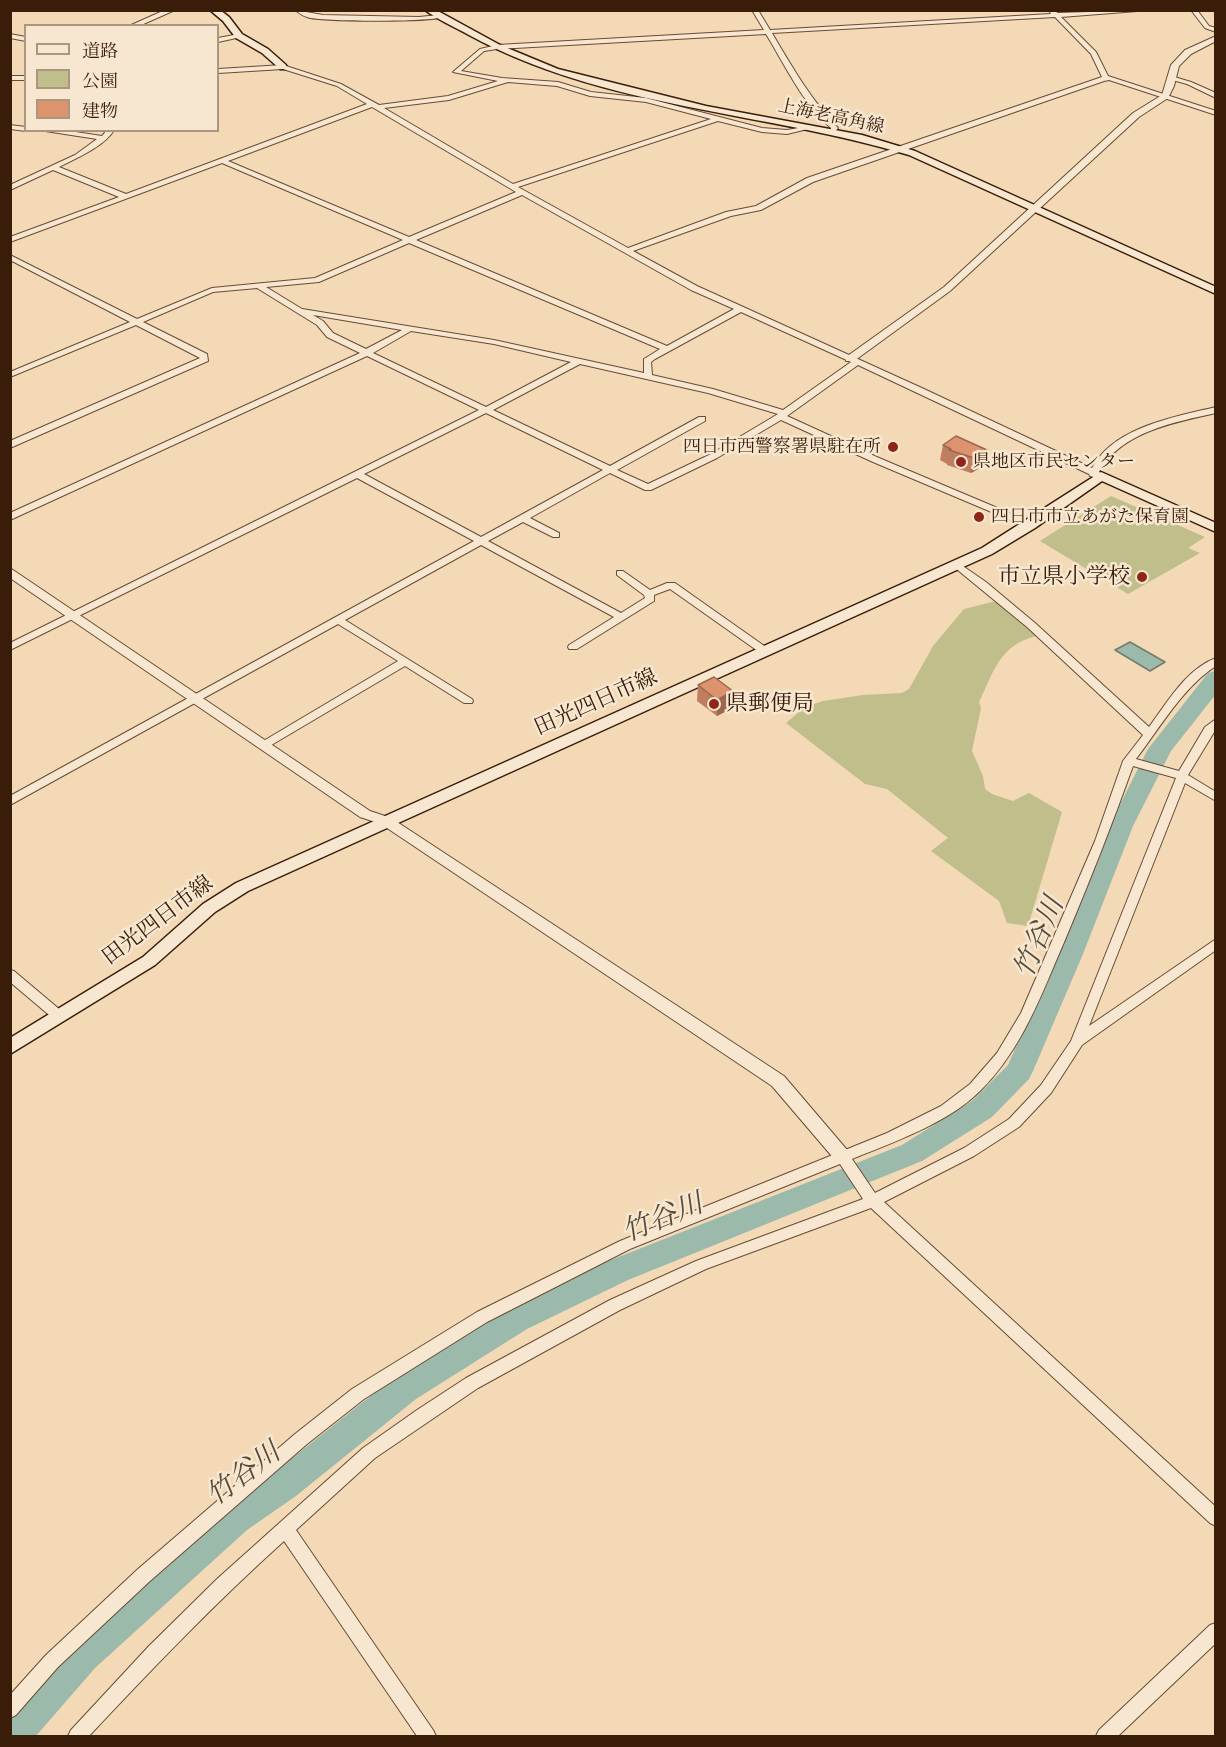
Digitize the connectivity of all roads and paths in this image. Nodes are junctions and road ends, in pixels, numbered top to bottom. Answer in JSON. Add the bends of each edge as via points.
{"nodes":[{"id":1,"x":172,"y":10,"type":"edge"},
{"id":2,"x":214,"y":10,"type":"edge"},
{"id":3,"x":298,"y":10,"type":"edge"},
{"id":4,"x":429,"y":10,"type":"edge"},
{"id":5,"x":755,"y":10,"type":"edge"},
{"id":6,"x":1147,"y":10,"type":"edge"},
{"id":7,"x":1194,"y":10,"type":"edge"},
{"id":8,"x":1054,"y":13,"type":"edge"},
{"id":9,"x":439,"y":17,"type":"junction"},
{"id":10,"x":137,"y":24,"type":"edge"},
{"id":11,"x":1215,"y":30,"type":"edge"},
{"id":12,"x":769,"y":32,"type":"junction"},
{"id":13,"x":239,"y":36,"type":"junction"},
{"id":14,"x":1215,"y":38,"type":"edge"},
{"id":15,"x":219,"y":40,"type":"edge"},
{"id":16,"x":497,"y":47,"type":"junction"},
{"id":17,"x":283,"y":67,"type":"junction"},
{"id":18,"x":219,"y":71,"type":"edge"},
{"id":19,"x":1106,"y":78,"type":"junction"},
{"id":20,"x":1171,"y":78,"type":"junction"},
{"id":21,"x":510,"y":80,"type":"junction"},
{"id":22,"x":1165,"y":96,"type":"junction"},
{"id":23,"x":1215,"y":96,"type":"edge"},
{"id":24,"x":377,"y":106,"type":"junction"},
{"id":25,"x":1215,"y":113,"type":"edge"},
{"id":26,"x":730,"y":114,"type":"junction"},
{"id":27,"x":715,"y":119,"type":"junction"},
{"id":28,"x":809,"y":128,"type":"junction"},
{"id":29,"x":58,"y":132,"type":"edge"},
{"id":30,"x":109,"y":132,"type":"edge"},
{"id":31,"x":832,"y":132,"type":"junction"},
{"id":32,"x":104,"y":138,"type":"junction"},
{"id":33,"x":901,"y":150,"type":"junction"},
{"id":34,"x":222,"y":161,"type":"junction"},
{"id":35,"x":54,"y":168,"type":"junction"},
{"id":36,"x":513,"y":186,"type":"junction"},
{"id":37,"x":10,"y":188,"type":"edge"},
{"id":38,"x":522,"y":192,"type":"junction"},
{"id":39,"x":126,"y":197,"type":"junction"},
{"id":40,"x":1035,"y":208,"type":"junction"},
{"id":41,"x":10,"y":240,"type":"edge"},
{"id":42,"x":410,"y":241,"type":"junction"},
{"id":43,"x":626,"y":251,"type":"junction"},
{"id":44,"x":10,"y":257,"type":"edge"},
{"id":45,"x":259,"y":286,"type":"junction"},
{"id":46,"x":1215,"y":291,"type":"edge"},
{"id":47,"x":298,"y":310,"type":"junction"},
{"id":48,"x":740,"y":310,"type":"junction"},
{"id":49,"x":136,"y":321,"type":"junction"},
{"id":50,"x":411,"y":328,"type":"junction"},
{"id":51,"x":667,"y":349,"type":"junction"},
{"id":52,"x":366,"y":353,"type":"junction"},
{"id":53,"x":580,"y":360,"type":"junction"},
{"id":54,"x":853,"y":361,"type":"junction"},
{"id":55,"x":10,"y":375,"type":"edge"},
{"id":56,"x":648,"y":377,"type":"junction"},
{"id":57,"x":486,"y":410,"type":"junction"},
{"id":58,"x":1215,"y":410,"type":"edge"},
{"id":59,"x":782,"y":415,"type":"junction"},
{"id":60,"x":702,"y":419,"type":"dead end"},
{"id":61,"x":10,"y":445,"type":"edge"},
{"id":62,"x":608,"y":470,"type":"junction"},
{"id":63,"x":356,"y":474,"type":"junction"},
{"id":64,"x":1097,"y":475,"type":"junction"},
{"id":65,"x":10,"y":517,"type":"edge"},
{"id":66,"x":522,"y":518,"type":"junction"},
{"id":67,"x":1030,"y":525,"type":"junction"},
{"id":68,"x":1215,"y":528,"type":"edge"},
{"id":69,"x":556,"y":535,"type":"dead end"},
{"id":70,"x":479,"y":541,"type":"junction"},
{"id":71,"x":957,"y":565,"type":"junction"},
{"id":72,"x":10,"y":573,"type":"edge"},
{"id":73,"x":620,"y":573,"type":"dead end"},
{"id":74,"x":649,"y":594,"type":"junction"},
{"id":75,"x":73,"y":616,"type":"junction"},
{"id":76,"x":622,"y":617,"type":"junction"},
{"id":77,"x":338,"y":620,"type":"junction"},
{"id":78,"x":10,"y":647,"type":"edge"},
{"id":79,"x":573,"y":647,"type":"dead end"},
{"id":80,"x":766,"y":652,"type":"junction"},
{"id":81,"x":405,"y":661,"type":"junction"},
{"id":82,"x":1215,"y":661,"type":"edge"},
{"id":83,"x":195,"y":698,"type":"junction"},
{"id":84,"x":468,"y":700,"type":"dead end"},
{"id":85,"x":1215,"y":722,"type":"edge"},
{"id":86,"x":1148,"y":734,"type":"junction"},
{"id":87,"x":264,"y":745,"type":"junction"},
{"id":88,"x":1133,"y":762,"type":"junction"},
{"id":89,"x":1182,"y":776,"type":"junction"},
{"id":90,"x":1215,"y":797,"type":"edge"},
{"id":91,"x":10,"y":801,"type":"edge"},
{"id":92,"x":386,"y":821,"type":"junction"},
{"id":93,"x":1215,"y":943,"type":"edge"},
{"id":94,"x":10,"y":974,"type":"edge"},
{"id":95,"x":60,"y":1017,"type":"junction"},
{"id":96,"x":1077,"y":1042,"type":"junction"},
{"id":97,"x":10,"y":1047,"type":"edge"},
{"id":98,"x":844,"y":1160,"type":"junction"},
{"id":99,"x":870,"y":1197,"type":"junction"},
{"id":100,"x":1215,"y":1518,"type":"edge"},
{"id":101,"x":286,"y":1530,"type":"junction"},
{"id":102,"x":1215,"y":1631,"type":"edge"},
{"id":103,"x":10,"y":1709,"type":"edge"},
{"id":104,"x":77,"y":1737,"type":"edge"},
{"id":105,"x":427,"y":1737,"type":"edge"},
{"id":106,"x":1105,"y":1737,"type":"edge"}],
"edges":[{"from":1,"to":10,"type":"street"},
{"from":2,"to":13,"type":"main road"},
{"from":3,"to":9,"type":"street","via":[[323,17]]},
{"from":4,"to":9,"type":"main road","name":"上海老高角線"},
{"from":5,"to":12,"type":"street"},
{"from":6,"to":8,"type":"street"},
{"from":7,"to":11,"type":"street"},
{"from":8,"to":12,"type":"street"},
{"from":8,"to":19,"type":"street","via":[[1094,53]]},
{"from":9,"to":16,"type":"main road","name":"上海老高角線"},
{"from":12,"to":16,"type":"street"},
{"from":12,"to":31,"type":"street","via":[[816,108],[835,128]]},
{"from":13,"to":15,"type":"street"},
{"from":13,"to":17,"type":"main road"},
{"from":14,"to":20,"type":"street","via":[[1188,52],[1175,65]]},
{"from":16,"to":21,"type":"street","via":[[482,50],[456,72]]},
{"from":16,"to":26,"type":"main road","name":"上海老高角線","via":[[563,73]]},
{"from":17,"to":18,"type":"street"},
{"from":17,"to":24,"type":"street","via":[[339,85]]},
{"from":19,"to":22,"type":"street"},
{"from":19,"to":33,"type":"street"},
{"from":20,"to":22,"type":"street"},
{"from":20,"to":23,"type":"street"},
{"from":21,"to":24,"type":"street","via":[[449,98]]},
{"from":21,"to":27,"type":"street","via":[[558,84],[590,94],[646,100]]},
{"from":22,"to":25,"type":"street"},
{"from":22,"to":40,"type":"street","via":[[1136,115]]},
{"from":24,"to":34,"type":"street"},
{"from":24,"to":36,"type":"street"},
{"from":26,"to":27,"type":"street"},
{"from":26,"to":28,"type":"main road","name":"上海老高角線"},
{"from":27,"to":28,"type":"street","via":[[773,131]]},
{"from":27,"to":36,"type":"street"},
{"from":28,"to":31,"type":"main road","name":"上海老高角線"},
{"from":29,"to":32,"type":"street"},
{"from":30,"to":32,"type":"street"},
{"from":31,"to":33,"type":"main road","name":"上海老高角線"},
{"from":32,"to":35,"type":"street"},
{"from":33,"to":40,"type":"main road","name":"上海老高角線"},
{"from":33,"to":43,"type":"street","via":[[810,180],[758,208],[729,214]]},
{"from":34,"to":39,"type":"street"},
{"from":34,"to":42,"type":"street"},
{"from":35,"to":37,"type":"street"},
{"from":35,"to":39,"type":"street"},
{"from":36,"to":38,"type":"street"},
{"from":38,"to":42,"type":"street"},
{"from":38,"to":43,"type":"street"},
{"from":39,"to":41,"type":"street"},
{"from":40,"to":46,"type":"main road","name":"上海老高角線"},
{"from":40,"to":54,"type":"street","via":[[947,289]]},
{"from":42,"to":45,"type":"street","via":[[316,280]]},
{"from":42,"to":51,"type":"street"},
{"from":43,"to":48,"type":"street"},
{"from":44,"to":49,"type":"street"},
{"from":45,"to":47,"type":"street"},
{"from":45,"to":49,"type":"street","via":[[212,290]]},
{"from":47,"to":50,"type":"street"},
{"from":47,"to":52,"type":"street","via":[[320,323],[330,335]]},
{"from":48,"to":51,"type":"street"},
{"from":48,"to":54,"type":"street"},
{"from":49,"to":55,"type":"street"},
{"from":49,"to":61,"type":"street","via":[[205,359]]},
{"from":50,"to":52,"type":"street"},
{"from":50,"to":53,"type":"street"},
{"from":51,"to":56,"type":"street","via":[[647,362]]},
{"from":52,"to":57,"type":"street"},
{"from":52,"to":65,"type":"street"},
{"from":53,"to":56,"type":"street"},
{"from":53,"to":57,"type":"street"},
{"from":54,"to":59,"type":"street"},
{"from":54,"to":64,"type":"street"},
{"from":56,"to":59,"type":"street","via":[[721,394]]},
{"from":57,"to":62,"type":"street"},
{"from":57,"to":63,"type":"street"},
{"from":58,"to":64,"type":"street","via":[[1168,421],[1131,438],[1113,448],[1096,466]]},
{"from":59,"to":62,"type":"street","via":[[714,456],[648,488]]},
{"from":59,"to":67,"type":"street","via":[[876,460]]},
{"from":60,"to":62,"type":"street"},
{"from":62,"to":66,"type":"street"},
{"from":63,"to":70,"type":"street"},
{"from":63,"to":75,"type":"street"},
{"from":64,"to":67,"type":"main road","name":"田光四日市線"},
{"from":64,"to":68,"type":"main road"},
{"from":66,"to":69,"type":"street"},
{"from":66,"to":70,"type":"street"},
{"from":67,"to":71,"type":"main road","name":"田光四日市線"},
{"from":70,"to":76,"type":"street"},
{"from":70,"to":77,"type":"street"},
{"from":71,"to":80,"type":"main road","name":"田光四日市線"},
{"from":71,"to":86,"type":"street","via":[[1066,655]]},
{"from":72,"to":75,"type":"street"},
{"from":73,"to":74,"type":"street"},
{"from":74,"to":76,"type":"street","via":[[650,598]]},
{"from":74,"to":80,"type":"street","via":[[671,585]]},
{"from":75,"to":78,"type":"street"},
{"from":75,"to":83,"type":"street"},
{"from":76,"to":79,"type":"street"},
{"from":77,"to":81,"type":"street"},
{"from":77,"to":83,"type":"street"},
{"from":80,"to":92,"type":"main road","name":"田光四日市線"},
{"from":81,"to":84,"type":"street"},
{"from":81,"to":87,"type":"street"},
{"from":82,"to":86,"type":"street","via":[[1185,687]]},
{"from":83,"to":87,"type":"street"},
{"from":83,"to":91,"type":"street"},
{"from":85,"to":89,"type":"street"},
{"from":86,"to":88,"type":"street"},
{"from":87,"to":92,"type":"street","via":[[365,814]]},
{"from":88,"to":89,"type":"street"},
{"from":88,"to":98,"type":"street","via":[[1027,1014],[1002,1057],[975,1088],[946,1110]]},
{"from":89,"to":90,"type":"street"},
{"from":89,"to":96,"type":"street"},
{"from":92,"to":95,"type":"main road","name":"田光四日市線","via":[[242,887],[209,908],[150,961]]},
{"from":92,"to":98,"type":"street","via":[[778,1081]]},
{"from":93,"to":96,"type":"street"},
{"from":94,"to":95,"type":"street"},
{"from":95,"to":97,"type":"main road","name":"田光四日市線"},
{"from":96,"to":99,"type":"street","via":[[1046,1089],[1014,1123],[969,1152]]},
{"from":98,"to":99,"type":"street"},
{"from":98,"to":103,"type":"street","via":[[625,1245],[482,1317],[358,1394],[144,1575],[52,1661]]},
{"from":99,"to":100,"type":"street"},
{"from":99,"to":101,"type":"street","via":[[701,1265],[615,1305],[501,1367],[369,1453]]},
{"from":101,"to":104,"type":"street","via":[[155,1652]]},
{"from":101,"to":105,"type":"street"},
{"from":102,"to":106,"type":"street"}]}
